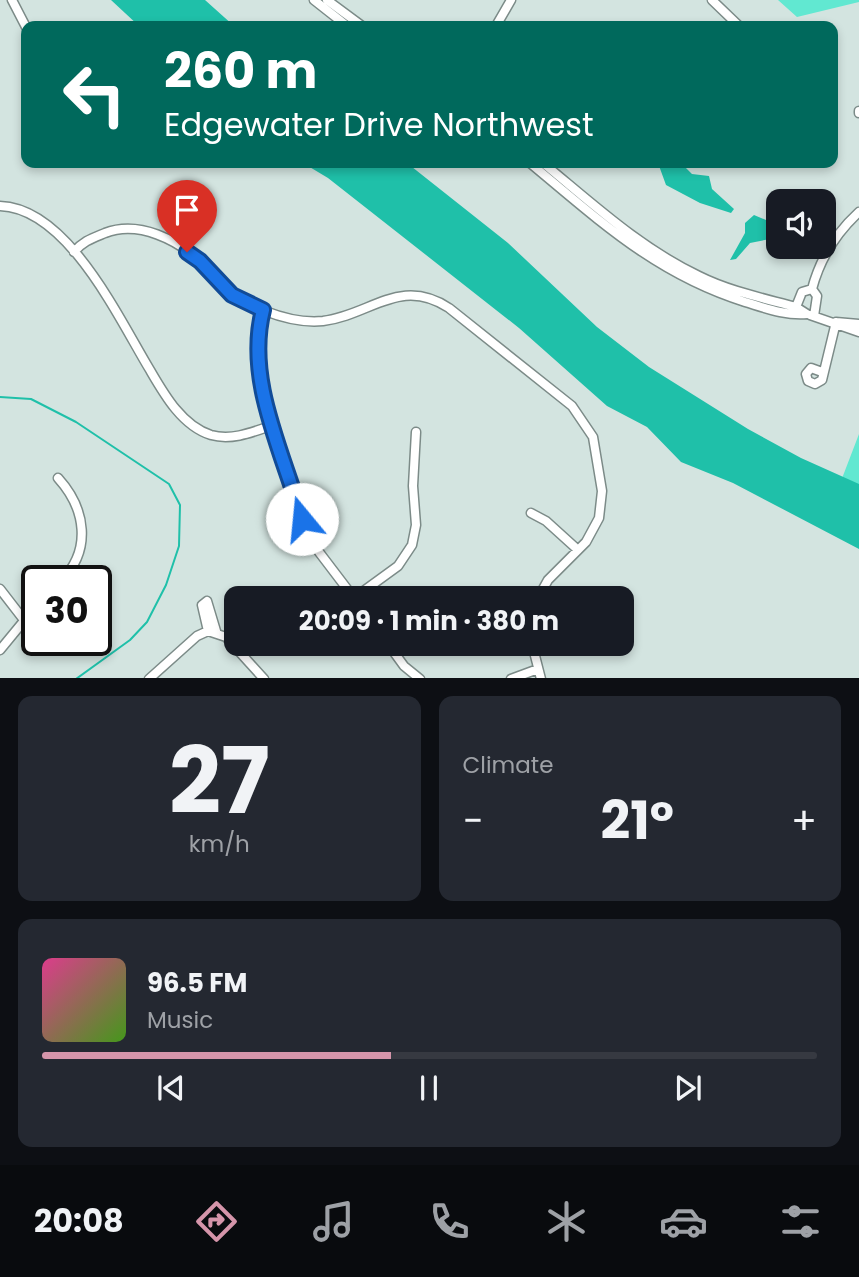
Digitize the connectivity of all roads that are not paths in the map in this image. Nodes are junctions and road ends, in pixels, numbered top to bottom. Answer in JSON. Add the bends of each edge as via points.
{"nodes":[{"id":1,"x":12,"y":0,"type":"edge"},
{"id":2,"x":314,"y":0,"type":"edge"},
{"id":3,"x":327,"y":0,"type":"edge"},
{"id":4,"x":511,"y":0,"type":"edge"},
{"id":5,"x":712,"y":0,"type":"edge"},
{"id":6,"x":23,"y":21,"type":"edge"},
{"id":7,"x":341,"y":21,"type":"edge"},
{"id":8,"x":355,"y":21,"type":"edge"},
{"id":9,"x":499,"y":21,"type":"edge"},
{"id":10,"x":734,"y":21,"type":"edge"},
{"id":11,"x":536,"y":168,"type":"edge"},
{"id":12,"x":549,"y":168,"type":"edge"},
{"id":13,"x":0,"y":206,"type":"edge"},
{"id":14,"x":859,"y":212,"type":"edge"},
{"id":15,"x":75,"y":252,"type":"junction"},
{"id":16,"x":811,"y":289,"type":"junction"},
{"id":17,"x":796,"y":307,"type":"junction"},
{"id":18,"x":263,"y":310,"type":"junction"},
{"id":19,"x":811,"y":315,"type":"junction"},
{"id":20,"x":836,"y":322,"type":"junction"},
{"id":21,"x":859,"y":324,"type":"edge"},
{"id":22,"x":859,"y":332,"type":"edge"},
{"id":23,"x":822,"y":372,"type":"dead end"},
{"id":24,"x":273,"y":425,"type":"junction"},
{"id":25,"x":415,"y":432,"type":"dead end"},
{"id":26,"x":58,"y":478,"type":"dead end"},
{"id":27,"x":531,"y":513,"type":"dead end"},
{"id":28,"x":578,"y":550,"type":"junction"},
{"id":29,"x":74,"y":565,"type":"edge"},
{"id":30,"x":346,"y":586,"type":"edge"},
{"id":31,"x":370,"y":586,"type":"edge"},
{"id":32,"x":545,"y":586,"type":"edge"},
{"id":33,"x":0,"y":589,"type":"edge"},
{"id":34,"x":21,"y":617,"type":"edge"},
{"id":35,"x":21,"y":625,"type":"edge"},
{"id":36,"x":0,"y":650,"type":"edge"},
{"id":37,"x":397,"y":656,"type":"edge"},
{"id":38,"x":535,"y":656,"type":"edge"},
{"id":39,"x":540,"y":674,"type":"edge"},
{"id":40,"x":149,"y":678,"type":"edge"},
{"id":41,"x":264,"y":678,"type":"edge"},
{"id":42,"x":420,"y":678,"type":"edge"},
{"id":43,"x":511,"y":678,"type":"edge"}],
"edges":[{"from":1,"to":6,"type":"street"},
{"from":2,"to":7,"type":"street"},
{"from":3,"to":8,"type":"street"},
{"from":4,"to":9,"type":"street"},
{"from":5,"to":10,"type":"street"},
{"from":11,"to":19,"type":"street","via":[[626,243],[679,276],[758,306]]},
{"from":12,"to":17,"type":"street","via":[[628,233],[675,264],[712,282]]},
{"from":13,"to":15,"type":"street","via":[[35,216]]},
{"from":14,"to":16,"type":"street","via":[[830,246]]},
{"from":15,"to":18,"type":"street","via":[[81,244],[112,230],[155,232],[200,261],[232,295]]},
{"from":15,"to":24,"type":"street","via":[[166,397],[186,419],[209,435],[222,437]]},
{"from":16,"to":17,"type":"street","via":[[802,292]]},
{"from":16,"to":19,"type":"street","via":[[817,296]]},
{"from":17,"to":19,"type":"street"},
{"from":18,"to":24,"type":"street","via":[[258,365]]},
{"from":18,"to":28,"type":"street","via":[[296,320],[323,321],[409,295],[430,298],[449,308],[572,406],[589,426],[602,505],[594,531]]},
{"from":19,"to":20,"type":"street"},
{"from":20,"to":21,"type":"street"},
{"from":20,"to":22,"type":"street"},
{"from":20,"to":23,"type":"street"},
{"from":24,"to":30,"type":"street","via":[[307,531]]},
{"from":25,"to":31,"type":"street","via":[[412,545],[398,566]]},
{"from":26,"to":29,"type":"street","via":[[75,502],[82,530]]},
{"from":27,"to":28,"type":"street"},
{"from":28,"to":32,"type":"street"},
{"from":33,"to":34,"type":"street"},
{"from":35,"to":36,"type":"street"},
{"from":37,"to":42,"type":"street"},
{"from":38,"to":39,"type":"street"},
{"from":39,"to":43,"type":"street"},
{"from":40,"to":41,"type":"street","via":[[197,636],[212,631],[226,637]]}]}
